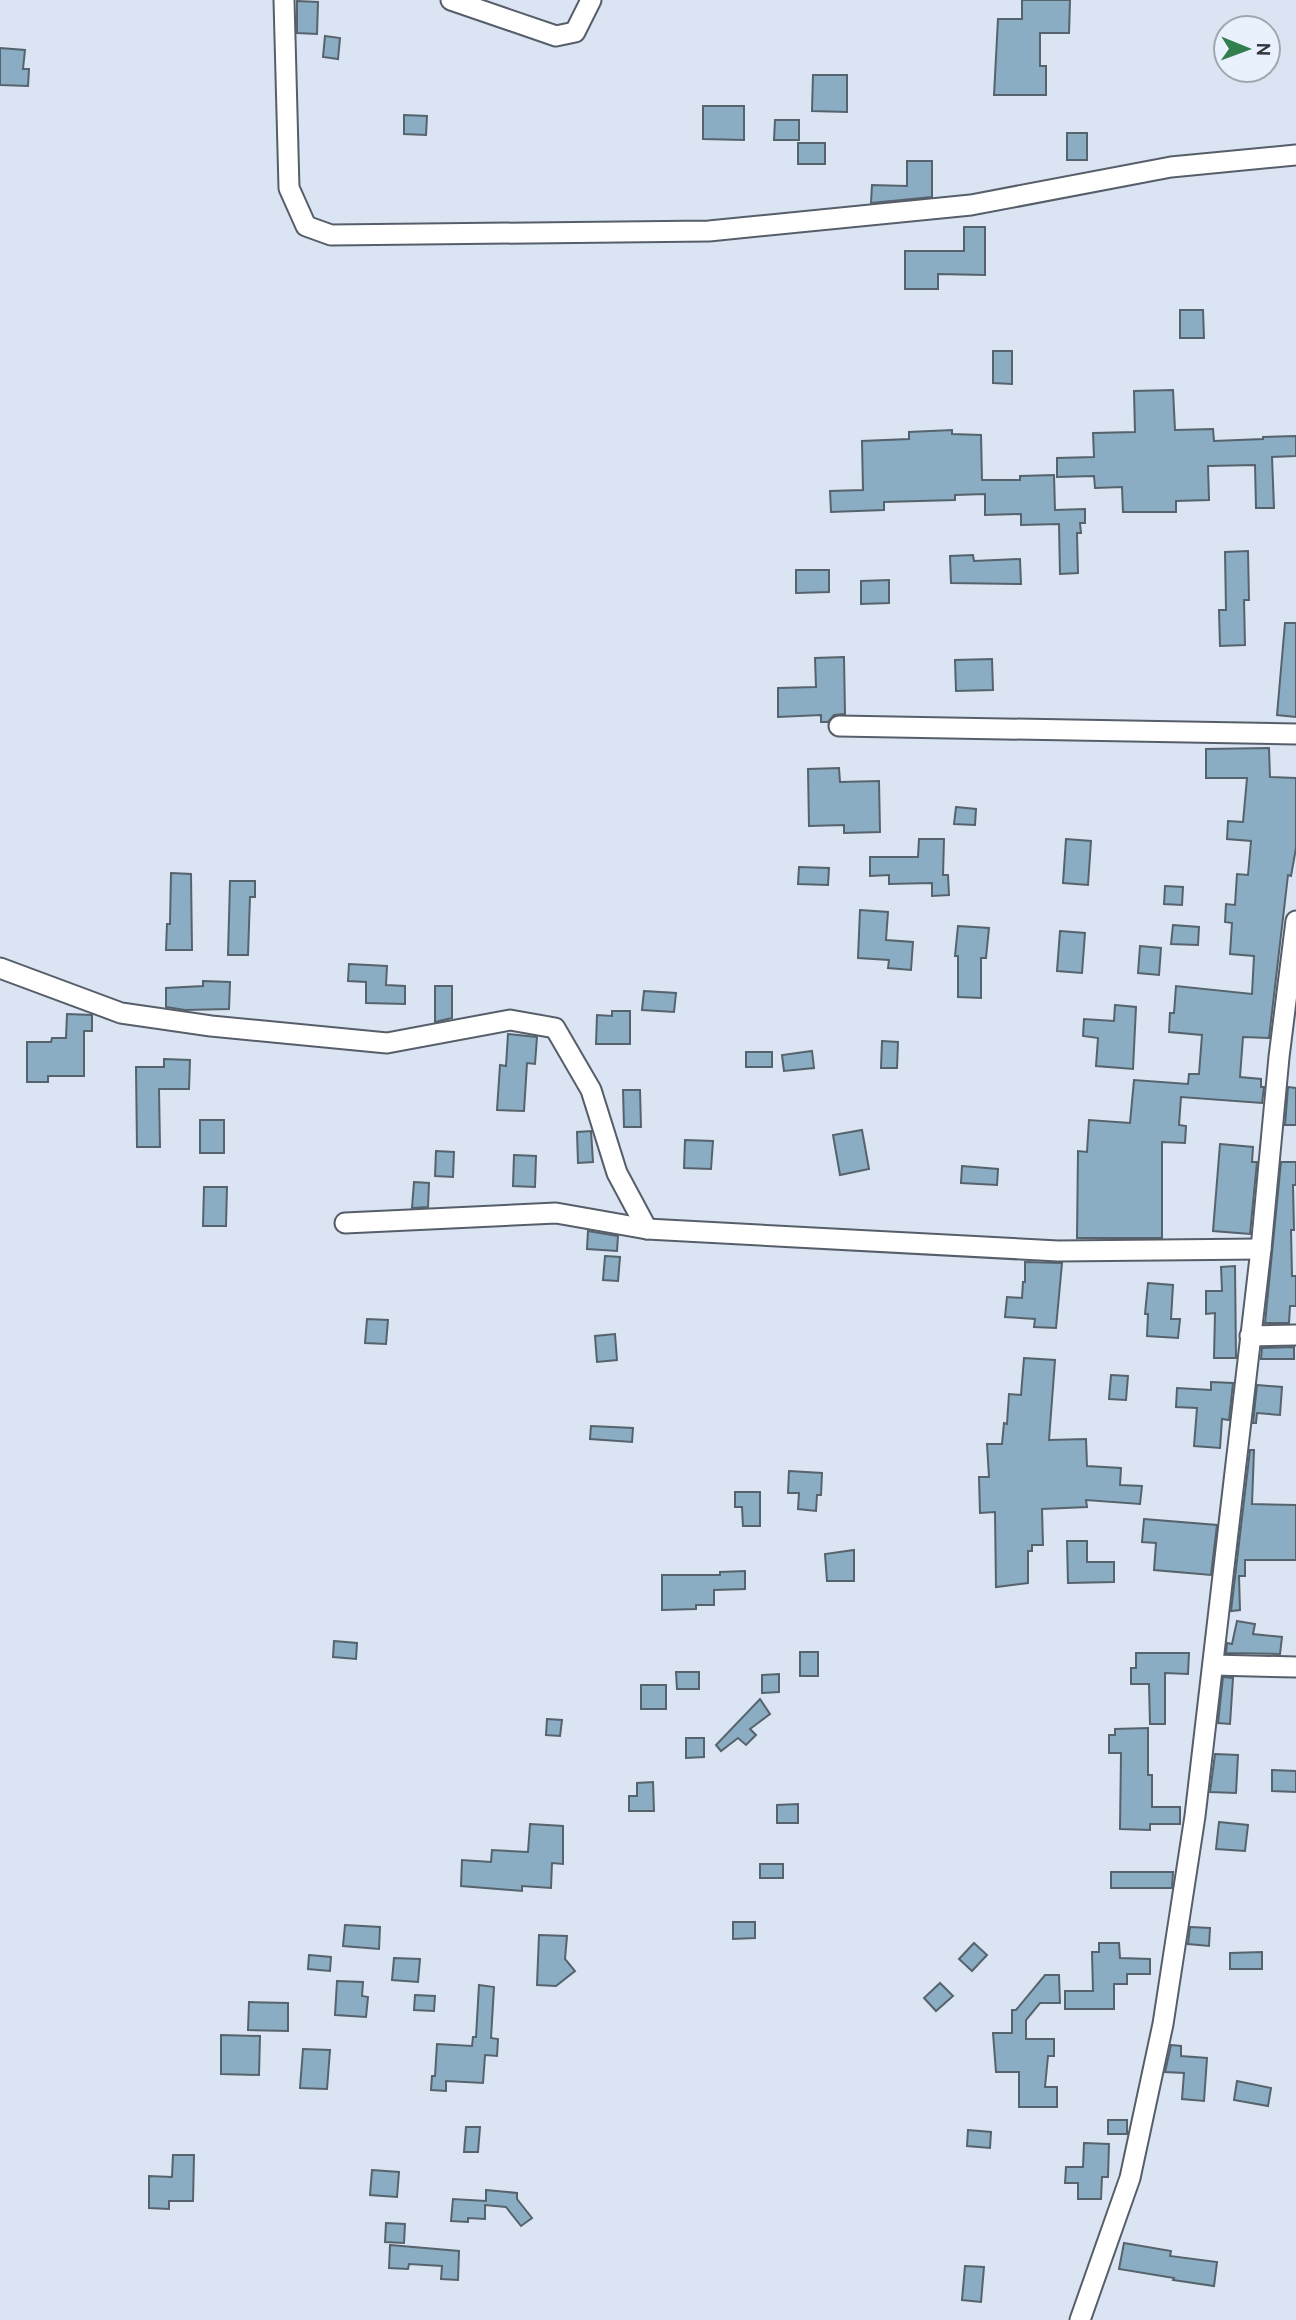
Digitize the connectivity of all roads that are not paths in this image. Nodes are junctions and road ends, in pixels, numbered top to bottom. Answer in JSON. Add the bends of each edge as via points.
{"nodes":[{"id":1,"x":284,"y":0,"type":"edge"},
{"id":2,"x":451,"y":0,"type":"edge"},
{"id":3,"x":592,"y":0,"type":"edge"},
{"id":4,"x":1296,"y":155,"type":"edge"},
{"id":5,"x":839,"y":726,"type":"dead end"},
{"id":6,"x":1296,"y":734,"type":"edge"},
{"id":7,"x":1296,"y":921,"type":"edge"},
{"id":8,"x":0,"y":968,"type":"edge"},
{"id":9,"x":1287,"y":1056,"type":"edge"},
{"id":10,"x":345,"y":1223,"type":"dead end"},
{"id":11,"x":647,"y":1229,"type":"junction"},
{"id":12,"x":1261,"y":1249,"type":"junction"},
{"id":13,"x":1296,"y":1335,"type":"edge"},
{"id":14,"x":1250,"y":1336,"type":"junction"},
{"id":15,"x":1213,"y":1665,"type":"junction"},
{"id":16,"x":1296,"y":1667,"type":"edge"},
{"id":17,"x":1080,"y":2320,"type":"edge"}],
"edges":[{"from":1,"to":4,"type":"street","via":[[289,188],[306,226],[331,235],[709,231],[971,205],[1171,167]]},
{"from":2,"to":3,"type":"street","via":[[556,36],[575,32]]},
{"from":5,"to":6,"type":"street"},
{"from":7,"to":9,"type":"street"},
{"from":8,"to":11,"type":"street","via":[[121,1013],[211,1027],[387,1043],[509,1020],[555,1028],[591,1090],[617,1173]]},
{"from":9,"to":12,"type":"street"},
{"from":10,"to":11,"type":"street","via":[[556,1213]]},
{"from":11,"to":12,"type":"street","via":[[1058,1251]]},
{"from":12,"to":14,"type":"street"},
{"from":13,"to":14,"type":"street"},
{"from":14,"to":15,"type":"street"},
{"from":15,"to":16,"type":"street"},
{"from":15,"to":17,"type":"street","via":[[1163,2024],[1130,2178]]}]}
